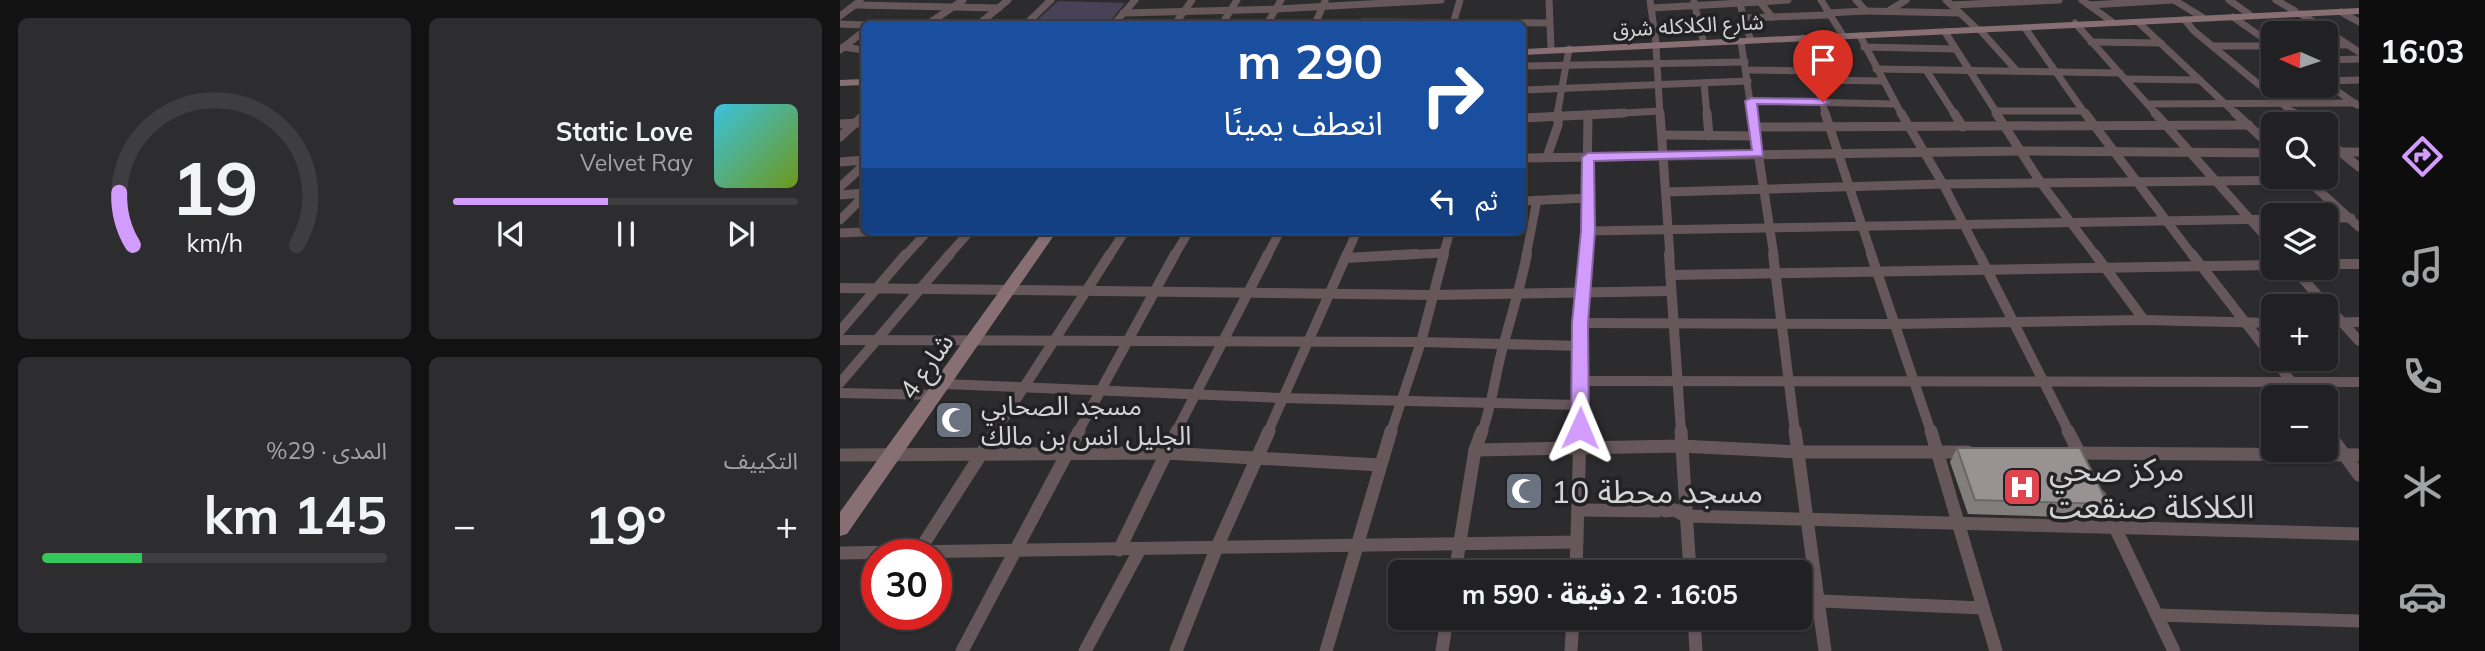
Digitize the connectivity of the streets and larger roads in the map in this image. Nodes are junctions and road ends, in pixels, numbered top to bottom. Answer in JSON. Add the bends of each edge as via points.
{"nodes":[{"id":1,"x":963,"y":0,"type":"edge"},
{"id":2,"x":1008,"y":0,"type":"edge"},
{"id":3,"x":1051,"y":0,"type":"edge"},
{"id":4,"x":1135,"y":0,"type":"edge"},
{"id":5,"x":1192,"y":0,"type":"edge"},
{"id":6,"x":1237,"y":0,"type":"edge"},
{"id":7,"x":1281,"y":0,"type":"edge"},
{"id":8,"x":1441,"y":0,"type":"edge"},
{"id":9,"x":1460,"y":0,"type":"edge"},
{"id":10,"x":1549,"y":0,"type":"edge"},
{"id":11,"x":1788,"y":0,"type":"edge"},
{"id":12,"x":1821,"y":0,"type":"edge"},
{"id":13,"x":1856,"y":0,"type":"edge"},
{"id":14,"x":1906,"y":0,"type":"edge"},
{"id":15,"x":2034,"y":0,"type":"edge"},
{"id":16,"x":2059,"y":0,"type":"edge"},
{"id":17,"x":2081,"y":0,"type":"edge"},
{"id":18,"x":2174,"y":0,"type":"edge"},
{"id":19,"x":2229,"y":0,"type":"edge"},
{"id":20,"x":2276,"y":0,"type":"edge"},
{"id":21,"x":1368,"y":1,"type":"edge"},
{"id":22,"x":1771,"y":1,"type":"edge"},
{"id":23,"x":858,"y":2,"type":"edge"},
{"id":24,"x":1760,"y":2,"type":"junction"},
{"id":25,"x":1324,"y":3,"type":"edge"},
{"id":26,"x":1695,"y":3,"type":"edge"},
{"id":27,"x":1949,"y":3,"type":"edge"},
{"id":28,"x":1650,"y":4,"type":"edge"},
{"id":29,"x":1740,"y":4,"type":"junction"},
{"id":30,"x":2089,"y":5,"type":"junction"},
{"id":31,"x":952,"y":8,"type":"junction"},
{"id":32,"x":999,"y":8,"type":"junction"},
{"id":33,"x":1277,"y":9,"type":"junction"},
{"id":34,"x":1500,"y":9,"type":"dead end"},
{"id":35,"x":2359,"y":9,"type":"edge"},
{"id":36,"x":1232,"y":10,"type":"junction"},
{"id":37,"x":1890,"y":10,"type":"junction"},
{"id":38,"x":1866,"y":11,"type":"junction"},
{"id":39,"x":1184,"y":12,"type":"junction"},
{"id":40,"x":2341,"y":12,"type":"junction"},
{"id":41,"x":1123,"y":13,"type":"junction"},
{"id":42,"x":1960,"y":13,"type":"junction"},
{"id":43,"x":2298,"y":13,"type":"junction"},
{"id":44,"x":1828,"y":14,"type":"junction"},
{"id":45,"x":2249,"y":14,"type":"junction"},
{"id":46,"x":840,"y":16,"type":"edge"},
{"id":47,"x":2202,"y":16,"type":"junction"},
{"id":48,"x":1772,"y":17,"type":"junction"},
{"id":49,"x":2233,"y":17,"type":"junction"},
{"id":50,"x":1745,"y":18,"type":"junction"},
{"id":51,"x":2185,"y":20,"type":"junction"},
{"id":52,"x":932,"y":21,"type":"edge"},
{"id":53,"x":983,"y":21,"type":"edge"},
{"id":54,"x":1029,"y":21,"type":"edge"},
{"id":55,"x":1116,"y":21,"type":"edge"},
{"id":56,"x":1177,"y":21,"type":"edge"},
{"id":57,"x":1224,"y":21,"type":"edge"},
{"id":58,"x":1269,"y":21,"type":"edge"},
{"id":59,"x":1316,"y":21,"type":"edge"},
{"id":60,"x":1363,"y":21,"type":"edge"},
{"id":61,"x":1455,"y":21,"type":"edge"},
{"id":62,"x":1499,"y":21,"type":"edge"},
{"id":63,"x":2111,"y":21,"type":"junction"},
{"id":64,"x":2359,"y":22,"type":"edge"},
{"id":65,"x":1526,"y":23,"type":"edge"},
{"id":66,"x":1549,"y":23,"type":"junction"},
{"id":67,"x":2139,"y":23,"type":"junction"},
{"id":68,"x":840,"y":24,"type":"edge"},
{"id":69,"x":861,"y":25,"type":"edge"},
{"id":70,"x":2076,"y":25,"type":"junction"},
{"id":71,"x":1978,"y":29,"type":"junction"},
{"id":72,"x":2025,"y":29,"type":"junction"},
{"id":73,"x":1944,"y":32,"type":"junction"},
{"id":74,"x":861,"y":33,"type":"edge"},
{"id":75,"x":1842,"y":34,"type":"junction"},
{"id":76,"x":2261,"y":37,"type":"edge"},
{"id":77,"x":1803,"y":38,"type":"junction"},
{"id":78,"x":1703,"y":40,"type":"junction"},
{"id":79,"x":1745,"y":40,"type":"junction"},
{"id":80,"x":1862,"y":41,"type":"junction"},
{"id":81,"x":2091,"y":42,"type":"junction"},
{"id":82,"x":2161,"y":43,"type":"junction"},
{"id":83,"x":1656,"y":44,"type":"junction"},
{"id":84,"x":2261,"y":45,"type":"edge"},
{"id":85,"x":2338,"y":45,"type":"edge"},
{"id":86,"x":2348,"y":45,"type":"junction"},
{"id":87,"x":2213,"y":46,"type":"junction"},
{"id":88,"x":1552,"y":47,"type":"junction"},
{"id":89,"x":841,"y":49,"type":"edge"},
{"id":90,"x":1955,"y":49,"type":"junction"},
{"id":91,"x":861,"y":50,"type":"edge"},
{"id":92,"x":1526,"y":50,"type":"edge"},
{"id":93,"x":1526,"y":50,"type":"edge"},
{"id":94,"x":1569,"y":50,"type":"junction"},
{"id":95,"x":2359,"y":52,"type":"edge"},
{"id":96,"x":2359,"y":59,"type":"edge"},
{"id":97,"x":2338,"y":60,"type":"edge"},
{"id":98,"x":1657,"y":63,"type":"junction"},
{"id":99,"x":1568,"y":64,"type":"junction"},
{"id":100,"x":1526,"y":66,"type":"edge"},
{"id":101,"x":1876,"y":69,"type":"junction"},
{"id":102,"x":1747,"y":71,"type":"junction"},
{"id":103,"x":1926,"y":71,"type":"junction"},
{"id":104,"x":2017,"y":71,"type":"junction"},
{"id":105,"x":1970,"y":72,"type":"junction"},
{"id":106,"x":2054,"y":72,"type":"junction"},
{"id":107,"x":1816,"y":76,"type":"junction"},
{"id":108,"x":2123,"y":76,"type":"junction"},
{"id":109,"x":861,"y":80,"type":"edge"},
{"id":110,"x":2200,"y":80,"type":"junction"},
{"id":111,"x":2359,"y":80,"type":"edge"},
{"id":112,"x":1882,"y":81,"type":"junction"},
{"id":113,"x":2338,"y":81,"type":"edge"},
{"id":114,"x":840,"y":82,"type":"edge"},
{"id":115,"x":1704,"y":83,"type":"junction"},
{"id":116,"x":1657,"y":85,"type":"junction"},
{"id":117,"x":1563,"y":88,"type":"junction"},
{"id":118,"x":1526,"y":90,"type":"edge"},
{"id":119,"x":2338,"y":91,"type":"edge"},
{"id":120,"x":1751,"y":101,"type":"junction"},
{"id":121,"x":1823,"y":102,"type":"junction"},
{"id":122,"x":2358,"y":102,"type":"edge"},
{"id":123,"x":1895,"y":104,"type":"junction"},
{"id":124,"x":2148,"y":104,"type":"junction"},
{"id":125,"x":2227,"y":105,"type":"junction"},
{"id":126,"x":2286,"y":106,"type":"junction"},
{"id":127,"x":1660,"y":111,"type":"junction"},
{"id":128,"x":1996,"y":111,"type":"junction"},
{"id":129,"x":2081,"y":111,"type":"junction"},
{"id":130,"x":2293,"y":112,"type":"edge"},
{"id":131,"x":1588,"y":115,"type":"junction"},
{"id":132,"x":1557,"y":117,"type":"junction"},
{"id":133,"x":1526,"y":118,"type":"edge"},
{"id":134,"x":860,"y":123,"type":"edge"},
{"id":135,"x":840,"y":124,"type":"edge"},
{"id":136,"x":2166,"y":125,"type":"junction"},
{"id":137,"x":2249,"y":125,"type":"junction"},
{"id":138,"x":2093,"y":126,"type":"junction"},
{"id":139,"x":1963,"y":127,"type":"junction"},
{"id":140,"x":2007,"y":127,"type":"junction"},
{"id":141,"x":1909,"y":128,"type":"junction"},
{"id":142,"x":1831,"y":129,"type":"junction"},
{"id":143,"x":1756,"y":132,"type":"junction"},
{"id":144,"x":1662,"y":135,"type":"junction"},
{"id":145,"x":1709,"y":136,"type":"junction"},
{"id":146,"x":840,"y":137,"type":"edge"},
{"id":147,"x":2261,"y":138,"type":"edge"},
{"id":148,"x":2261,"y":150,"type":"edge"},
{"id":149,"x":2021,"y":151,"type":"junction"},
{"id":150,"x":1924,"y":152,"type":"junction"},
{"id":151,"x":2112,"y":152,"type":"junction"},
{"id":152,"x":2190,"y":152,"type":"junction"},
{"id":153,"x":2340,"y":152,"type":"joint"},
{"id":154,"x":2359,"y":152,"type":"edge"},
{"id":155,"x":1758,"y":154,"type":"junction"},
{"id":156,"x":1838,"y":155,"type":"junction"},
{"id":157,"x":1662,"y":156,"type":"junction"},
{"id":158,"x":1588,"y":157,"type":"junction"},
{"id":159,"x":1526,"y":158,"type":"edge"},
{"id":160,"x":1547,"y":158,"type":"junction"},
{"id":161,"x":840,"y":162,"type":"edge"},
{"id":162,"x":861,"y":162,"type":"edge"},
{"id":163,"x":861,"y":165,"type":"edge"},
{"id":164,"x":2359,"y":167,"type":"edge"},
{"id":165,"x":2261,"y":180,"type":"edge"},
{"id":166,"x":2135,"y":182,"type":"junction"},
{"id":167,"x":2217,"y":182,"type":"junction"},
{"id":168,"x":2041,"y":183,"type":"junction"},
{"id":169,"x":1943,"y":184,"type":"junction"},
{"id":170,"x":840,"y":187,"type":"edge"},
{"id":171,"x":1764,"y":188,"type":"junction"},
{"id":172,"x":1850,"y":188,"type":"junction"},
{"id":173,"x":2318,"y":189,"type":"edge"},
{"id":174,"x":1665,"y":192,"type":"junction"},
{"id":175,"x":861,"y":194,"type":"edge"},
{"id":176,"x":840,"y":195,"type":"edge"},
{"id":177,"x":861,"y":197,"type":"edge"},
{"id":178,"x":1588,"y":198,"type":"junction"},
{"id":179,"x":1537,"y":200,"type":"junction"},
{"id":180,"x":1526,"y":201,"type":"edge"},
{"id":181,"x":2354,"y":218,"type":"edge"},
{"id":182,"x":840,"y":220,"type":"edge"},
{"id":183,"x":2251,"y":220,"type":"junction"},
{"id":184,"x":2261,"y":220,"type":"edge"},
{"id":185,"x":2166,"y":221,"type":"junction"},
{"id":186,"x":2071,"y":223,"type":"junction"},
{"id":187,"x":1963,"y":224,"type":"junction"},
{"id":188,"x":1862,"y":225,"type":"junction"},
{"id":189,"x":1770,"y":226,"type":"junction"},
{"id":190,"x":2359,"y":227,"type":"edge"},
{"id":191,"x":1666,"y":228,"type":"junction"},
{"id":192,"x":1588,"y":231,"type":"junction"},
{"id":193,"x":2261,"y":231,"type":"edge"},
{"id":194,"x":861,"y":232,"type":"edge"},
{"id":195,"x":840,"y":233,"type":"edge"},
{"id":196,"x":924,"y":235,"type":"edge"},
{"id":197,"x":966,"y":235,"type":"edge"},
{"id":198,"x":1047,"y":235,"type":"edge"},
{"id":199,"x":1123,"y":235,"type":"edge"},
{"id":200,"x":1187,"y":235,"type":"edge"},
{"id":201,"x":1278,"y":235,"type":"edge"},
{"id":202,"x":1355,"y":235,"type":"edge"},
{"id":203,"x":1449,"y":235,"type":"edge"},
{"id":204,"x":1444,"y":253,"type":"junction"},
{"id":205,"x":1346,"y":258,"type":"junction"},
{"id":206,"x":2338,"y":264,"type":"edge"},
{"id":207,"x":2359,"y":264,"type":"edge"},
{"id":208,"x":2261,"y":265,"type":"edge"},
{"id":209,"x":2203,"y":266,"type":"junction"},
{"id":210,"x":2105,"y":269,"type":"junction"},
{"id":211,"x":1986,"y":270,"type":"junction"},
{"id":212,"x":1876,"y":271,"type":"junction"},
{"id":213,"x":1776,"y":273,"type":"junction"},
{"id":214,"x":1670,"y":275,"type":"junction"},
{"id":215,"x":2304,"y":280,"type":"edge"},
{"id":216,"x":840,"y":288,"type":"edge"},
{"id":217,"x":874,"y":289,"type":"junction"},
{"id":218,"x":918,"y":289,"type":"junction"},
{"id":219,"x":1671,"y":290,"type":"junction"},
{"id":220,"x":1008,"y":291,"type":"junction"},
{"id":221,"x":1087,"y":292,"type":"junction"},
{"id":222,"x":1153,"y":292,"type":"junction"},
{"id":223,"x":1248,"y":292,"type":"junction"},
{"id":224,"x":1585,"y":292,"type":"junction"},
{"id":225,"x":1331,"y":293,"type":"junction"},
{"id":226,"x":1519,"y":294,"type":"junction"},
{"id":227,"x":1432,"y":295,"type":"junction"},
{"id":228,"x":2144,"y":320,"type":"junction"},
{"id":229,"x":2359,"y":322,"type":"edge"},
{"id":230,"x":1580,"y":323,"type":"junction"},
{"id":231,"x":2012,"y":323,"type":"junction"},
{"id":232,"x":2246,"y":323,"type":"junction"},
{"id":233,"x":2261,"y":323,"type":"edge"},
{"id":234,"x":2338,"y":323,"type":"edge"},
{"id":235,"x":2343,"y":323,"type":"junction"},
{"id":236,"x":1673,"y":324,"type":"junction"},
{"id":237,"x":1783,"y":324,"type":"junction"},
{"id":238,"x":1894,"y":324,"type":"junction"},
{"id":239,"x":840,"y":331,"type":"edge"},
{"id":240,"x":840,"y":340,"type":"edge"},
{"id":241,"x":878,"y":340,"type":"junction"},
{"id":242,"x":1053,"y":341,"type":"junction"},
{"id":243,"x":2359,"y":341,"type":"edge"},
{"id":244,"x":973,"y":342,"type":"junction"},
{"id":245,"x":1125,"y":342,"type":"junction"},
{"id":246,"x":1223,"y":342,"type":"junction"},
{"id":247,"x":1421,"y":342,"type":"junction"},
{"id":248,"x":2261,"y":342,"type":"edge"},
{"id":249,"x":1308,"y":343,"type":"junction"},
{"id":250,"x":1503,"y":345,"type":"junction"},
{"id":251,"x":1581,"y":346,"type":"junction"},
{"id":252,"x":2284,"y":371,"type":"edge"},
{"id":253,"x":1678,"y":380,"type":"junction"},
{"id":254,"x":1581,"y":381,"type":"junction"},
{"id":255,"x":1788,"y":381,"type":"junction"},
{"id":256,"x":1913,"y":382,"type":"junction"},
{"id":257,"x":2292,"y":382,"type":"junction"},
{"id":258,"x":840,"y":383,"type":"edge"},
{"id":259,"x":2043,"y":383,"type":"junction"},
{"id":260,"x":2359,"y":383,"type":"edge"},
{"id":261,"x":2294,"y":385,"type":"edge"},
{"id":262,"x":1026,"y":387,"type":"junction"},
{"id":263,"x":940,"y":389,"type":"junction"},
{"id":264,"x":1100,"y":391,"type":"junction"},
{"id":265,"x":840,"y":393,"type":"edge"},
{"id":266,"x":1197,"y":393,"type":"junction"},
{"id":267,"x":1282,"y":398,"type":"junction"},
{"id":268,"x":1400,"y":401,"type":"junction"},
{"id":269,"x":1492,"y":405,"type":"junction"},
{"id":270,"x":1580,"y":405,"type":"junction"},
{"id":271,"x":1681,"y":446,"type":"junction"},
{"id":272,"x":2338,"y":446,"type":"edge"},
{"id":273,"x":1475,"y":450,"type":"junction"},
{"id":274,"x":1579,"y":450,"type":"junction"},
{"id":275,"x":984,"y":452,"type":"junction"},
{"id":276,"x":1798,"y":452,"type":"junction"},
{"id":277,"x":1937,"y":452,"type":"junction"},
{"id":278,"x":1976,"y":452,"type":"edge"},
{"id":279,"x":1068,"y":453,"type":"junction"},
{"id":280,"x":1165,"y":453,"type":"junction"},
{"id":281,"x":2054,"y":453,"type":"edge"},
{"id":282,"x":2344,"y":454,"type":"junction"},
{"id":283,"x":840,"y":455,"type":"edge"},
{"id":284,"x":893,"y":455,"type":"junction"},
{"id":285,"x":2359,"y":455,"type":"edge"},
{"id":286,"x":1256,"y":457,"type":"junction"},
{"id":287,"x":2082,"y":459,"type":"junction"},
{"id":288,"x":1380,"y":465,"type":"junction"},
{"id":289,"x":2359,"y":475,"type":"edge"},
{"id":290,"x":2097,"y":489,"type":"edge"},
{"id":291,"x":1580,"y":510,"type":"junction"},
{"id":292,"x":1685,"y":516,"type":"junction"},
{"id":293,"x":1807,"y":519,"type":"junction"},
{"id":294,"x":1957,"y":522,"type":"junction"},
{"id":295,"x":2115,"y":526,"type":"junction"},
{"id":296,"x":840,"y":528,"type":"edge"},
{"id":297,"x":2359,"y":534,"type":"edge"},
{"id":298,"x":927,"y":539,"type":"edge"},
{"id":299,"x":1577,"y":542,"type":"junction"},
{"id":300,"x":1357,"y":544,"type":"junction"},
{"id":301,"x":1459,"y":544,"type":"junction"},
{"id":302,"x":1217,"y":547,"type":"junction"},
{"id":303,"x":1140,"y":549,"type":"junction"},
{"id":304,"x":1019,"y":550,"type":"junction"},
{"id":305,"x":1119,"y":550,"type":"junction"},
{"id":306,"x":952,"y":551,"type":"edge"},
{"id":307,"x":861,"y":552,"type":"edge"},
{"id":308,"x":840,"y":553,"type":"edge"},
{"id":309,"x":1457,"y":560,"type":"edge"},
{"id":310,"x":1576,"y":560,"type":"edge"},
{"id":311,"x":1689,"y":560,"type":"edge"},
{"id":312,"x":1812,"y":601,"type":"edge"},
{"id":313,"x":1819,"y":601,"type":"junction"},
{"id":314,"x":1982,"y":608,"type":"junction"},
{"id":315,"x":2157,"y":615,"type":"junction"},
{"id":316,"x":2359,"y":621,"type":"edge"},
{"id":317,"x":1445,"y":630,"type":"edge"},
{"id":318,"x":1572,"y":630,"type":"edge"},
{"id":319,"x":1695,"y":630,"type":"edge"},
{"id":320,"x":962,"y":651,"type":"edge"},
{"id":321,"x":1085,"y":651,"type":"edge"},
{"id":322,"x":1176,"y":651,"type":"edge"},
{"id":323,"x":1326,"y":651,"type":"edge"},
{"id":324,"x":1442,"y":651,"type":"edge"},
{"id":325,"x":1571,"y":651,"type":"edge"},
{"id":326,"x":1696,"y":651,"type":"edge"},
{"id":327,"x":1825,"y":651,"type":"edge"},
{"id":328,"x":1996,"y":651,"type":"edge"},
{"id":329,"x":2174,"y":651,"type":"edge"}],
"edges":[{"from":1,"to":31,"type":"street"},
{"from":2,"to":32,"type":"street"},
{"from":3,"to":54,"type":"street"},
{"from":4,"to":41,"type":"street"},
{"from":5,"to":39,"type":"street"},
{"from":6,"to":36,"type":"street"},
{"from":7,"to":33,"type":"street"},
{"from":8,"to":21,"type":"street"},
{"from":9,"to":61,"type":"street"},
{"from":10,"to":66,"type":"street"},
{"from":11,"to":22,"type":"street"},
{"from":12,"to":44,"type":"street"},
{"from":13,"to":38,"type":"street"},
{"from":14,"to":37,"type":"street"},
{"from":15,"to":16,"type":"street"},
{"from":15,"to":27,"type":"street"},
{"from":17,"to":30,"type":"street"},
{"from":18,"to":30,"type":"street"},
{"from":18,"to":47,"type":"street"},
{"from":19,"to":45,"type":"street"},
{"from":20,"to":43,"type":"street"},
{"from":21,"to":25,"type":"street"},
{"from":21,"to":60,"type":"street"},
{"from":22,"to":24,"type":"street"},
{"from":23,"to":31,"type":"street"},
{"from":23,"to":46,"type":"street"},
{"from":24,"to":29,"type":"street"},
{"from":24,"to":48,"type":"street"},
{"from":25,"to":33,"type":"street"},
{"from":25,"to":59,"type":"street"},
{"from":26,"to":28,"type":"street"},
{"from":26,"to":29,"type":"street"},
{"from":26,"to":78,"type":"street"},
{"from":27,"to":42,"type":"street"},
{"from":28,"to":83,"type":"street"},
{"from":29,"to":50,"type":"street"},
{"from":30,"to":63,"type":"street"},
{"from":31,"to":32,"type":"street"},
{"from":31,"to":52,"type":"street"},
{"from":32,"to":53,"type":"street"},
{"from":33,"to":36,"type":"street"},
{"from":33,"to":58,"type":"street"},
{"from":34,"to":62,"type":"street"},
{"from":35,"to":40,"type":"street","name":"شارع الكلاكله شرق"},
{"from":35,"to":43,"type":"street","name":"شارع الكلاكله شرق"},
{"from":36,"to":39,"type":"street"},
{"from":36,"to":57,"type":"street"},
{"from":37,"to":38,"type":"street"},
{"from":37,"to":42,"type":"street"},
{"from":38,"to":44,"type":"street"},
{"from":39,"to":41,"type":"street"},
{"from":39,"to":56,"type":"street"},
{"from":40,"to":43,"type":"street","name":"شارع الكلاكله شرق"},
{"from":40,"to":64,"type":"street"},
{"from":41,"to":55,"type":"street"},
{"from":42,"to":71,"type":"street"},
{"from":43,"to":45,"type":"street","name":"شارع الكلاكله شرق"},
{"from":43,"to":49,"type":"street","name":"شارع الكلاكله شرق"},
{"from":43,"to":86,"type":"street"},
{"from":44,"to":48,"type":"street"},
{"from":44,"to":75,"type":"street"},
{"from":45,"to":47,"type":"street","name":"شارع الكلاكله شرق"},
{"from":47,"to":63,"type":"street","name":"شارع الكلاكله شرق"},
{"from":48,"to":50,"type":"street"},
{"from":49,"to":51,"type":"street","name":"شارع الكلاكله شرق"},
{"from":49,"to":76,"type":"street"},
{"from":50,"to":79,"type":"street"},
{"from":51,"to":67,"type":"street","name":"شارع الكلاكله شرق"},
{"from":51,"to":87,"type":"street"},
{"from":63,"to":70,"type":"street","name":"شارع الكلاكله شرق"},
{"from":65,"to":66,"type":"street"},
{"from":66,"to":88,"type":"street"},
{"from":67,"to":70,"type":"street","name":"شارع الكلاكله شرق"},
{"from":67,"to":82,"type":"street"},
{"from":68,"to":69,"type":"street"},
{"from":70,"to":71,"type":"street","name":"شارع الكلاكله شرق"},
{"from":70,"to":72,"type":"street","name":"شارع الكلاكله شرق"},
{"from":70,"to":81,"type":"street"},
{"from":71,"to":72,"type":"street","name":"شارع الكلاكله شرق"},
{"from":71,"to":73,"type":"street","name":"شارع الكلاكله شرق"},
{"from":71,"to":75,"type":"street","name":"شارع الكلاكله شرق"},
{"from":71,"to":104,"type":"street"},
{"from":72,"to":106,"type":"street"},
{"from":73,"to":80,"type":"street","name":"شارع الكلاكله شرق"},
{"from":73,"to":90,"type":"street"},
{"from":74,"to":89,"type":"street"},
{"from":75,"to":79,"type":"street","name":"شارع الكلاكله شرق"},
{"from":77,"to":79,"type":"street","name":"شارع الكلاكله شرق"},
{"from":77,"to":80,"type":"street","name":"شارع الكلاكله شرق"},
{"from":77,"to":107,"type":"street"},
{"from":78,"to":79,"type":"street","name":"شارع الكلاكله شرق"},
{"from":78,"to":83,"type":"street","name":"شارع الكلاكله شرق"},
{"from":79,"to":83,"type":"street","name":"شارع الكلاكله شرق"},
{"from":79,"to":102,"type":"street"},
{"from":80,"to":90,"type":"street"},
{"from":80,"to":101,"type":"street"},
{"from":81,"to":82,"type":"street"},
{"from":81,"to":108,"type":"street"},
{"from":82,"to":110,"type":"street"},
{"from":83,"to":88,"type":"street","name":"شارع الكلاكله شرق"},
{"from":83,"to":94,"type":"street","name":"شارع الكلاكله شرق"},
{"from":83,"to":98,"type":"street"},
{"from":84,"to":87,"type":"street"},
{"from":85,"to":86,"type":"street"},
{"from":86,"to":95,"type":"street"},
{"from":87,"to":126,"type":"street"},
{"from":88,"to":92,"type":"street","name":"شارع الكلاكله شرق"},
{"from":89,"to":91,"type":"street"},
{"from":90,"to":105,"type":"street"},
{"from":93,"to":94,"type":"street","name":"شارع الكلاكله شرق"},
{"from":94,"to":99,"type":"street"},
{"from":96,"to":97,"type":"street"},
{"from":98,"to":99,"type":"street"},
{"from":98,"to":102,"type":"street"},
{"from":98,"to":116,"type":"street"},
{"from":99,"to":100,"type":"street"},
{"from":99,"to":117,"type":"street"},
{"from":101,"to":103,"type":"street"},
{"from":101,"to":112,"type":"street"},
{"from":102,"to":107,"type":"street"},
{"from":102,"to":115,"type":"street"},
{"from":102,"to":120,"type":"street"},
{"from":103,"to":105,"type":"street"},
{"from":103,"to":139,"type":"street"},
{"from":104,"to":105,"type":"street"},
{"from":104,"to":106,"type":"street"},
{"from":105,"to":128,"type":"street"},
{"from":106,"to":108,"type":"street"},
{"from":106,"to":129,"type":"street"},
{"from":107,"to":112,"type":"street"},
{"from":107,"to":121,"type":"street"},
{"from":108,"to":110,"type":"street"},
{"from":108,"to":124,"type":"street"},
{"from":109,"to":114,"type":"street"},
{"from":110,"to":125,"type":"street"},
{"from":111,"to":113,"type":"street"},
{"from":112,"to":123,"type":"street"},
{"from":115,"to":116,"type":"street"},
{"from":115,"to":145,"type":"street"},
{"from":116,"to":117,"type":"street"},
{"from":116,"to":127,"type":"street"},
{"from":117,"to":118,"type":"street"},
{"from":117,"to":132,"type":"street"},
{"from":119,"to":122,"type":"street"},
{"from":120,"to":121,"type":"street"},
{"from":120,"to":143,"type":"street"},
{"from":121,"to":123,"type":"street"},
{"from":121,"to":142,"type":"street"},
{"from":122,"to":126,"type":"street"},
{"from":123,"to":141,"type":"street"},
{"from":124,"to":125,"type":"street"},
{"from":124,"to":136,"type":"street"},
{"from":125,"to":126,"type":"street"},
{"from":125,"to":137,"type":"street"},
{"from":126,"to":130,"type":"street"},
{"from":127,"to":131,"type":"street"},
{"from":127,"to":144,"type":"street"},
{"from":128,"to":129,"type":"street"},
{"from":128,"to":140,"type":"street"},
{"from":129,"to":138,"type":"street"},
{"from":131,"to":132,"type":"street"},
{"from":131,"to":158,"type":"street"},
{"from":132,"to":133,"type":"street"},
{"from":132,"to":160,"type":"street"},
{"from":134,"to":135,"type":"street"},
{"from":134,"to":146,"type":"street"},
{"from":136,"to":137,"type":"street"},
{"from":136,"to":138,"type":"street"},
{"from":136,"to":152,"type":"street"},
{"from":137,"to":147,"type":"street"},
{"from":138,"to":140,"type":"street"},
{"from":138,"to":151,"type":"street"},
{"from":139,"to":140,"type":"street"},
{"from":139,"to":141,"type":"street"},
{"from":140,"to":149,"type":"street"},
{"from":141,"to":142,"type":"street"},
{"from":141,"to":150,"type":"street"},
{"from":142,"to":143,"type":"street"},
{"from":142,"to":156,"type":"street"},
{"from":143,"to":145,"type":"street"},
{"from":143,"to":155,"type":"street"},
{"from":144,"to":145,"type":"street"},
{"from":144,"to":157,"type":"street"},
{"from":148,"to":152,"type":"street"},
{"from":149,"to":150,"type":"street"},
{"from":149,"to":151,"type":"street"},
{"from":149,"to":168,"type":"street"},
{"from":150,"to":156,"type":"street"},
{"from":150,"to":169,"type":"street"},
{"from":151,"to":152,"type":"street"},
{"from":151,"to":166,"type":"street"},
{"from":152,"to":167,"type":"street"},
{"from":153,"to":154,"type":"street"},
{"from":153,"to":164,"type":"street"},
{"from":155,"to":156,"type":"street"},
{"from":155,"to":157,"type":"street"},
{"from":155,"to":171,"type":"street"},
{"from":156,"to":172,"type":"street"},
{"from":157,"to":158,"type":"street"},
{"from":157,"to":174,"type":"street"},
{"from":158,"to":160,"type":"street"},
{"from":158,"to":178,"type":"street"},
{"from":159,"to":160,"type":"street"},
{"from":161,"to":162,"type":"street"},
{"from":163,"to":170,"type":"street"},
{"from":165,"to":167,"type":"street"},
{"from":166,"to":167,"type":"street"},
{"from":166,"to":168,"type":"street"},
{"from":166,"to":185,"type":"street"},
{"from":167,"to":183,"type":"street"},
{"from":168,"to":169,"type":"street"},
{"from":168,"to":186,"type":"street"},
{"from":169,"to":172,"type":"street"},
{"from":169,"to":187,"type":"street"},
{"from":171,"to":172,"type":"street"},
{"from":171,"to":174,"type":"street"},
{"from":171,"to":189,"type":"street"},
{"from":172,"to":188,"type":"street"},
{"from":173,"to":181,"type":"street"},
{"from":174,"to":191,"type":"street"},
{"from":175,"to":176,"type":"street"},
{"from":177,"to":182,"type":"street"},
{"from":178,"to":179,"type":"street"},
{"from":178,"to":192,"type":"street"},
{"from":179,"to":180,"type":"street"},
{"from":179,"to":226,"type":"street"},
{"from":181,"to":190,"type":"street"},
{"from":183,"to":184,"type":"street"},
{"from":183,"to":185,"type":"street"},
{"from":183,"to":193,"type":"street"},
{"from":185,"to":186,"type":"street"},
{"from":185,"to":209,"type":"street"},
{"from":186,"to":187,"type":"street"},
{"from":186,"to":210,"type":"street"},
{"from":187,"to":188,"type":"street"},
{"from":187,"to":211,"type":"street"},
{"from":188,"to":189,"type":"street"},
{"from":188,"to":212,"type":"street"},
{"from":189,"to":191,"type":"street"},
{"from":189,"to":213,"type":"street"},
{"from":191,"to":192,"type":"street"},
{"from":191,"to":214,"type":"street"},
{"from":192,"to":224,"type":"street"},
{"from":194,"to":195,"type":"street"},
{"from":196,"to":217,"type":"street"},
{"from":197,"to":218,"type":"street"},
{"from":198,"to":220,"type":"street","name":"شارع 4"},
{"from":199,"to":221,"type":"street"},
{"from":200,"to":222,"type":"street"},
{"from":201,"to":223,"type":"street"},
{"from":202,"to":205,"type":"street"},
{"from":203,"to":204,"type":"street"},
{"from":204,"to":205,"type":"street"},
{"from":204,"to":227,"type":"street"},
{"from":205,"to":225,"type":"street"},
{"from":206,"to":207,"type":"street"},
{"from":208,"to":209,"type":"street"},
{"from":209,"to":210,"type":"street"},
{"from":209,"to":232,"type":"street"},
{"from":210,"to":211,"type":"street"},
{"from":210,"to":228,"type":"street"},
{"from":211,"to":212,"type":"street"},
{"from":211,"to":231,"type":"street"},
{"from":212,"to":213,"type":"street"},
{"from":212,"to":238,"type":"street"},
{"from":213,"to":214,"type":"street"},
{"from":213,"to":237,"type":"street"},
{"from":214,"to":219,"type":"street"},
{"from":215,"to":235,"type":"street"},
{"from":216,"to":217,"type":"street"},
{"from":217,"to":218,"type":"street"},
{"from":217,"to":239,"type":"street"},
{"from":218,"to":220,"type":"street"},
{"from":218,"to":241,"type":"street"},
{"from":219,"to":224,"type":"street"},
{"from":219,"to":236,"type":"street"},
{"from":220,"to":221,"type":"street"},
{"from":220,"to":244,"type":"street","name":"شارع 4"},
{"from":221,"to":222,"type":"street"},
{"from":221,"to":242,"type":"street"},
{"from":222,"to":223,"type":"street"},
{"from":222,"to":245,"type":"street"},
{"from":223,"to":225,"type":"street"},
{"from":223,"to":246,"type":"street"},
{"from":224,"to":226,"type":"street"},
{"from":224,"to":230,"type":"street"},
{"from":225,"to":227,"type":"street"},
{"from":225,"to":249,"type":"street"},
{"from":226,"to":227,"type":"street"},
{"from":226,"to":250,"type":"street"},
{"from":227,"to":247,"type":"street"},
{"from":228,"to":231,"type":"street"},
{"from":228,"to":232,"type":"street"},
{"from":229,"to":235,"type":"street"},
{"from":230,"to":236,"type":"street"},
{"from":230,"to":251,"type":"street"},
{"from":231,"to":238,"type":"street"},
{"from":231,"to":259,"type":"street"},
{"from":232,"to":233,"type":"street"},
{"from":232,"to":248,"type":"street"},
{"from":234,"to":235,"type":"street"},
{"from":235,"to":243,"type":"street"},
{"from":236,"to":237,"type":"street"},
{"from":236,"to":253,"type":"street"},
{"from":237,"to":238,"type":"street"},
{"from":237,"to":255,"type":"street"},
{"from":238,"to":256,"type":"street"},
{"from":240,"to":241,"type":"street"},
{"from":241,"to":244,"type":"street"},
{"from":241,"to":258,"type":"street"},
{"from":242,"to":244,"type":"street"},
{"from":242,"to":245,"type":"street"},
{"from":242,"to":262,"type":"street"},
{"from":244,"to":263,"type":"street","name":"شارع 4"},
{"from":245,"to":246,"type":"street"},
{"from":245,"to":264,"type":"street"},
{"from":246,"to":249,"type":"street"},
{"from":246,"to":266,"type":"street"},
{"from":247,"to":249,"type":"street"},
{"from":247,"to":250,"type":"street"},
{"from":247,"to":268,"type":"street"},
{"from":249,"to":267,"type":"street"},
{"from":250,"to":251,"type":"street"},
{"from":250,"to":269,"type":"street"},
{"from":251,"to":254,"type":"street"},
{"from":252,"to":257,"type":"street"},
{"from":253,"to":254,"type":"street"},
{"from":253,"to":255,"type":"street"},
{"from":253,"to":271,"type":"street"},
{"from":254,"to":270,"type":"street"},
{"from":255,"to":256,"type":"street"},
{"from":255,"to":276,"type":"street"},
{"from":256,"to":259,"type":"street"},
{"from":256,"to":277,"type":"street"},
{"from":257,"to":259,"type":"street"},
{"from":257,"to":260,"type":"street"},
{"from":257,"to":261,"type":"street"},
{"from":259,"to":287,"type":"street"},
{"from":262,"to":263,"type":"street"},
{"from":262,"to":264,"type":"street"},
{"from":262,"to":275,"type":"street"},
{"from":263,"to":265,"type":"street"},
{"from":263,"to":284,"type":"street","name":"شارع 4"},
{"from":264,"to":266,"type":"street"},
{"from":264,"to":279,"type":"street"},
{"from":266,"to":267,"type":"street"},
{"from":266,"to":280,"type":"street"},
{"from":267,"to":268,"type":"street"},
{"from":267,"to":286,"type":"street"},
{"from":268,"to":269,"type":"street"},
{"from":268,"to":288,"type":"street"},
{"from":269,"to":270,"type":"street"},
{"from":269,"to":273,"type":"street"},
{"from":270,"to":274,"type":"street"},
{"from":271,"to":274,"type":"street"},
{"from":271,"to":276,"type":"street"},
{"from":271,"to":292,"type":"street"},
{"from":272,"to":282,"type":"street"},
{"from":273,"to":274,"type":"street"},
{"from":273,"to":301,"type":"street"},
{"from":274,"to":291,"type":"street"},
{"from":275,"to":279,"type":"street"},
{"from":275,"to":284,"type":"street"},
{"from":275,"to":298,"type":"street"},
{"from":276,"to":277,"type":"street"},
{"from":276,"to":293,"type":"street"},
{"from":277,"to":278,"type":"street"},
{"from":277,"to":294,"type":"street"},
{"from":279,"to":280,"type":"street"},
{"from":279,"to":304,"type":"street"},
{"from":280,"to":286,"type":"street"},
{"from":280,"to":305,"type":"street"},
{"from":281,"to":287,"type":"street"},
{"from":282,"to":285,"type":"street"},
{"from":282,"to":287,"type":"street"},
{"from":282,"to":289,"type":"street"},
{"from":283,"to":284,"type":"street"},
{"from":284,"to":296,"type":"street","name":"شارع 4"},
{"from":286,"to":288,"type":"street"},
{"from":286,"to":302,"type":"street"},
{"from":288,"to":300,"type":"street"},
{"from":290,"to":295,"type":"street"},
{"from":291,"to":292,"type":"street","via":[[1675,510]]},
{"from":291,"to":299,"type":"street"},
{"from":292,"to":293,"type":"street"},
{"from":292,"to":311,"type":"street"},
{"from":293,"to":294,"type":"street"},
{"from":293,"to":313,"type":"street"},
{"from":294,"to":295,"type":"street"},
{"from":294,"to":314,"type":"street"},
{"from":295,"to":297,"type":"street"},
{"from":295,"to":315,"type":"street"},
{"from":299,"to":301,"type":"street"},
{"from":299,"to":310,"type":"street"},
{"from":300,"to":301,"type":"street"},
{"from":300,"to":302,"type":"street"},
{"from":300,"to":323,"type":"street"},
{"from":301,"to":309,"type":"street"},
{"from":302,"to":303,"type":"street"},
{"from":302,"to":322,"type":"street"},
{"from":303,"to":305,"type":"street"},
{"from":303,"to":321,"type":"street"},
{"from":304,"to":305,"type":"street"},
{"from":304,"to":306,"type":"street"},
{"from":304,"to":320,"type":"street"},
{"from":307,"to":308,"type":"street"},
{"from":312,"to":313,"type":"street"},
{"from":313,"to":314,"type":"street"},
{"from":313,"to":327,"type":"street"},
{"from":314,"to":328,"type":"street"},
{"from":315,"to":316,"type":"street"},
{"from":315,"to":329,"type":"street"},
{"from":317,"to":324,"type":"street"},
{"from":318,"to":325,"type":"street"},
{"from":319,"to":326,"type":"street"}]}
